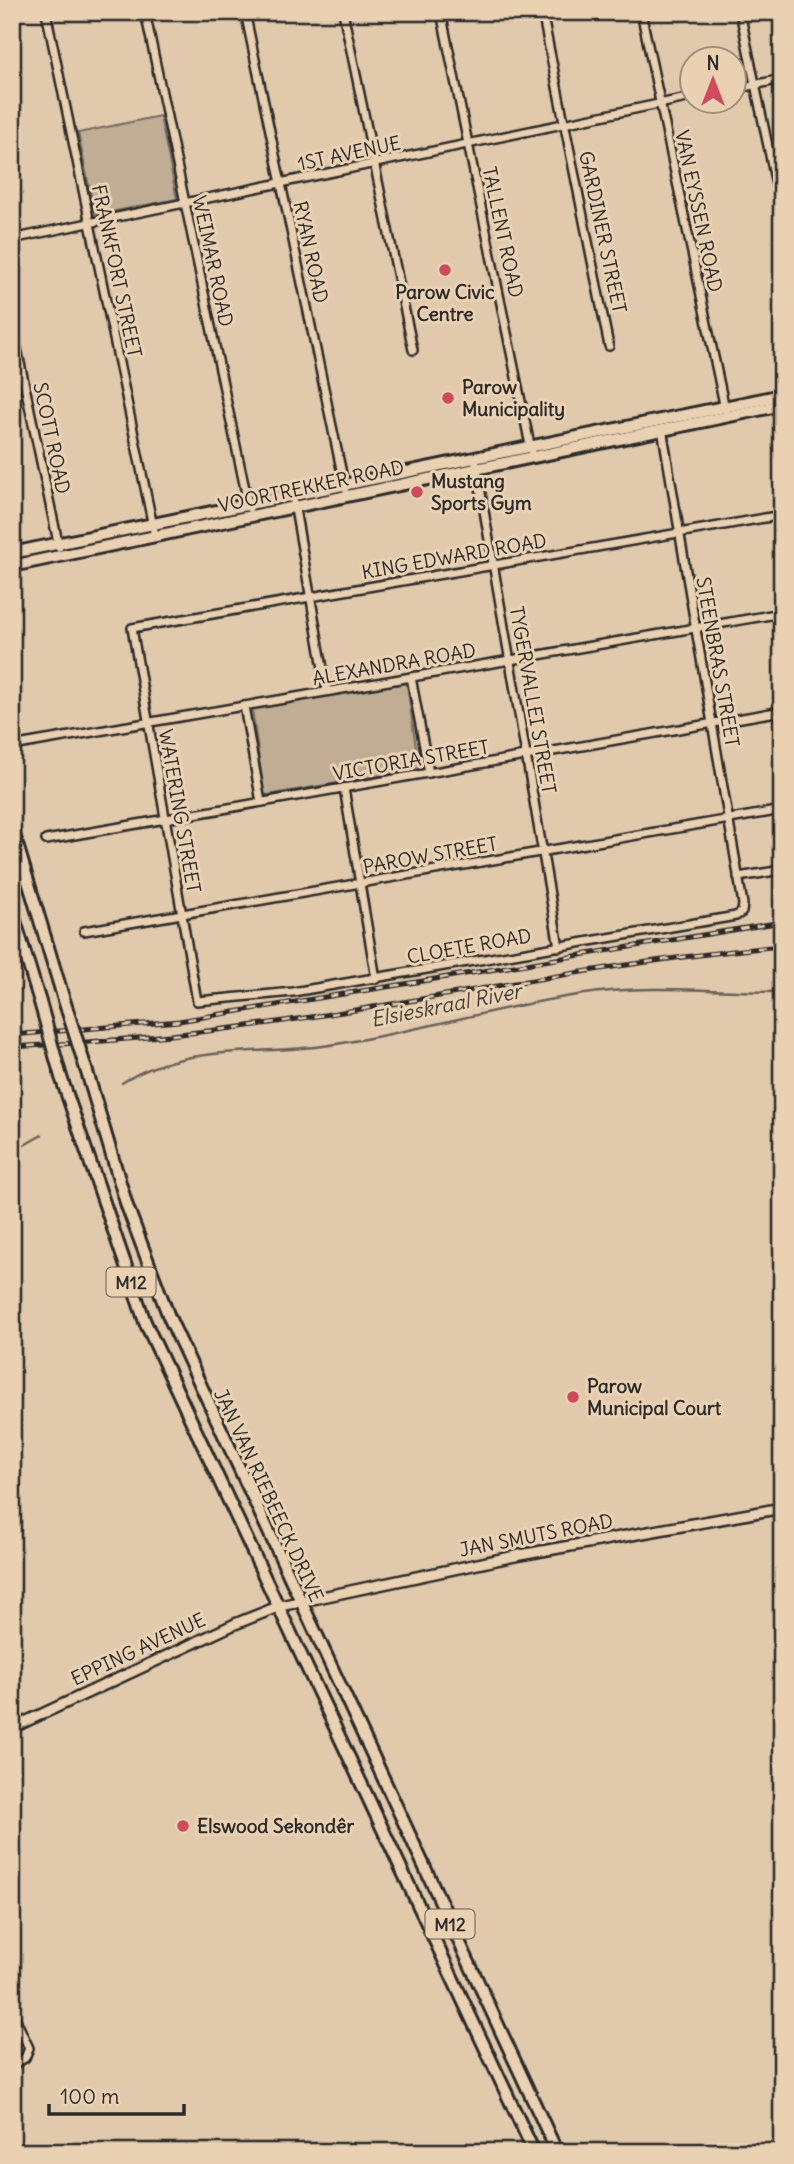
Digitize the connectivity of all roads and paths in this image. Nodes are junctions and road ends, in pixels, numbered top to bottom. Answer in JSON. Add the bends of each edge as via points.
{"nodes":[{"id":1,"x":46,"y":12,"type":"edge"},
{"id":2,"x":145,"y":12,"type":"edge"},
{"id":3,"x":245,"y":12,"type":"edge"},
{"id":4,"x":343,"y":12,"type":"edge"},
{"id":5,"x":441,"y":12,"type":"edge"},
{"id":6,"x":542,"y":12,"type":"edge"},
{"id":7,"x":641,"y":12,"type":"edge"},
{"id":8,"x":740,"y":12,"type":"edge"},
{"id":9,"x":782,"y":79,"type":"edge"},
{"id":10,"x":755,"y":84,"type":"junction"},
{"id":11,"x":748,"y":86,"type":"edge"},
{"id":12,"x":678,"y":100,"type":"edge"},
{"id":13,"x":661,"y":104,"type":"junction"},
{"id":14,"x":565,"y":124,"type":"junction"},
{"id":15,"x":467,"y":144,"type":"junction"},
{"id":16,"x":375,"y":163,"type":"junction"},
{"id":17,"x":280,"y":183,"type":"junction"},
{"id":18,"x":185,"y":203,"type":"junction"},
{"id":19,"x":782,"y":214,"type":"edge"},
{"id":20,"x":90,"y":223,"type":"junction"},
{"id":21,"x":12,"y":239,"type":"edge"},
{"id":22,"x":12,"y":326,"type":"edge"},
{"id":23,"x":609,"y":346,"type":"dead end"},
{"id":24,"x":413,"y":350,"type":"dead end"},
{"id":25,"x":782,"y":396,"type":"edge"},
{"id":26,"x":782,"y":405,"type":"edge"},
{"id":27,"x":726,"y":412,"type":"junction"},
{"id":28,"x":661,"y":425,"type":"junction"},
{"id":29,"x":531,"y":454,"type":"junction"},
{"id":30,"x":476,"y":464,"type":"junction"},
{"id":31,"x":346,"y":492,"type":"junction"},
{"id":32,"x":294,"y":502,"type":"junction"},
{"id":33,"x":250,"y":511,"type":"junction"},
{"id":34,"x":782,"y":515,"type":"edge"},
{"id":35,"x":155,"y":531,"type":"junction"},
{"id":36,"x":680,"y":533,"type":"junction"},
{"id":37,"x":60,"y":551,"type":"junction"},
{"id":38,"x":12,"y":553,"type":"edge"},
{"id":39,"x":493,"y":565,"type":"junction"},
{"id":40,"x":12,"y":566,"type":"edge"},
{"id":41,"x":310,"y":597,"type":"junction"},
{"id":42,"x":782,"y":613,"type":"edge"},
{"id":43,"x":132,"y":628,"type":"joint"},
{"id":44,"x":696,"y":628,"type":"junction"},
{"id":45,"x":510,"y":660,"type":"junction"},
{"id":46,"x":411,"y":677,"type":"junction"},
{"id":47,"x":327,"y":691,"type":"junction"},
{"id":48,"x":244,"y":706,"type":"junction"},
{"id":49,"x":782,"y":711,"type":"edge"},
{"id":50,"x":149,"y":722,"type":"junction"},
{"id":51,"x":712,"y":723,"type":"junction"},
{"id":52,"x":12,"y":746,"type":"edge"},
{"id":53,"x":527,"y":756,"type":"junction"},
{"id":54,"x":429,"y":774,"type":"junction"},
{"id":55,"x":344,"y":788,"type":"junction"},
{"id":56,"x":261,"y":802,"type":"junction"},
{"id":57,"x":782,"y":810,"type":"edge"},
{"id":58,"x":165,"y":819,"type":"junction"},
{"id":59,"x":729,"y":819,"type":"junction"},
{"id":60,"x":12,"y":828,"type":"edge"},
{"id":61,"x":46,"y":840,"type":"dead end"},
{"id":62,"x":543,"y":852,"type":"junction"},
{"id":63,"x":782,"y":870,"type":"edge"},
{"id":64,"x":738,"y":877,"type":"junction"},
{"id":65,"x":360,"y":883,"type":"junction"},
{"id":66,"x":743,"y":910,"type":"joint"},
{"id":67,"x":12,"y":911,"type":"edge"},
{"id":68,"x":182,"y":914,"type":"junction"},
{"id":69,"x":84,"y":931,"type":"dead end"},
{"id":70,"x":559,"y":947,"type":"junction"},
{"id":71,"x":376,"y":979,"type":"junction"},
{"id":72,"x":197,"y":1000,"type":"joint"},
{"id":73,"x":782,"y":1508,"type":"edge"},
{"id":74,"x":299,"y":1602,"type":"junction"},
{"id":75,"x":281,"y":1606,"type":"junction"},
{"id":76,"x":12,"y":1728,"type":"edge"},
{"id":77,"x":12,"y":2011,"type":"edge"},
{"id":78,"x":14,"y":2064,"type":"edge"},
{"id":79,"x":534,"y":2152,"type":"edge"},
{"id":80,"x":557,"y":2152,"type":"edge"}],
"edges":[{"from":1,"to":20,"type":"street","name":"FRANKFORT STREET"},
{"from":2,"to":18,"type":"street","name":"WEIMAR ROAD"},
{"from":3,"to":17,"type":"street","name":"RYAN ROAD"},
{"from":4,"to":16,"type":"street"},
{"from":5,"to":15,"type":"street","name":"TALLENT ROAD"},
{"from":6,"to":14,"type":"street","name":"GARDINER STREET"},
{"from":7,"to":13,"type":"street","name":"VAN EYSSEN ROAD"},
{"from":8,"to":10,"type":"street"},
{"from":9,"to":10,"type":"street"},
{"from":10,"to":11,"type":"street"},
{"from":10,"to":19,"type":"street"},
{"from":12,"to":13,"type":"street","name":"1ST AVENUE"},
{"from":13,"to":14,"type":"street","name":"1ST AVENUE"},
{"from":13,"to":27,"type":"street","name":"VAN EYSSEN ROAD"},
{"from":14,"to":15,"type":"street","name":"1ST AVENUE"},
{"from":14,"to":23,"type":"street","name":"GARDINER STREET"},
{"from":15,"to":16,"type":"street","name":"1ST AVENUE"},
{"from":15,"to":29,"type":"street","name":"TALLENT ROAD"},
{"from":16,"to":17,"type":"street","name":"1ST AVENUE"},
{"from":16,"to":24,"type":"street"},
{"from":17,"to":18,"type":"street","name":"1ST AVENUE"},
{"from":17,"to":31,"type":"street","name":"RYAN ROAD"},
{"from":18,"to":20,"type":"street","name":"1ST AVENUE"},
{"from":18,"to":33,"type":"street","name":"WEIMAR ROAD"},
{"from":20,"to":21,"type":"street","name":"1ST AVENUE"},
{"from":20,"to":35,"type":"street","name":"FRANKFORT STREET"},
{"from":22,"to":37,"type":"street","name":"SCOTT ROAD"},
{"from":25,"to":27,"type":"main road","name":"VOORTREKKER ROAD"},
{"from":26,"to":27,"type":"main road","name":"VOORTREKKER ROAD"},
{"from":27,"to":28,"type":"main road","name":"VOORTREKKER ROAD"},
{"from":28,"to":29,"type":"main road","name":"VOORTREKKER ROAD"},
{"from":28,"to":36,"type":"street","name":"STEENBRAS STREET"},
{"from":29,"to":30,"type":"main road","name":"VOORTREKKER ROAD"},
{"from":30,"to":31,"type":"main road","name":"VOORTREKKER ROAD"},
{"from":30,"to":39,"type":"street","name":"TYGERVALLEI STREET"},
{"from":31,"to":32,"type":"main road","name":"VOORTREKKER ROAD"},
{"from":32,"to":33,"type":"main road","name":"VOORTREKKER ROAD"},
{"from":32,"to":41,"type":"street"},
{"from":33,"to":35,"type":"main road","name":"VOORTREKKER ROAD"},
{"from":34,"to":36,"type":"street","name":"KING EDWARD ROAD"},
{"from":35,"to":37,"type":"main road","name":"VOORTREKKER ROAD"},
{"from":36,"to":39,"type":"street","name":"KING EDWARD ROAD"},
{"from":36,"to":44,"type":"street","name":"STEENBRAS STREET"},
{"from":37,"to":38,"type":"main road","name":"VOORTREKKER ROAD"},
{"from":37,"to":40,"type":"main road","name":"VOORTREKKER ROAD"},
{"from":39,"to":41,"type":"street","name":"KING EDWARD ROAD"},
{"from":39,"to":45,"type":"street","name":"TYGERVALLEI STREET"},
{"from":41,"to":43,"type":"street","name":"KING EDWARD ROAD"},
{"from":41,"to":47,"type":"street"},
{"from":42,"to":44,"type":"street","name":"ALEXANDRA ROAD"},
{"from":43,"to":50,"type":"street","name":"WATERING STREET"},
{"from":44,"to":45,"type":"street","name":"ALEXANDRA ROAD"},
{"from":44,"to":51,"type":"street","name":"STEENBRAS STREET"},
{"from":45,"to":46,"type":"street","name":"ALEXANDRA ROAD"},
{"from":45,"to":53,"type":"street","name":"TYGERVALLEI STREET"},
{"from":46,"to":47,"type":"street","name":"ALEXANDRA ROAD"},
{"from":46,"to":54,"type":"street"},
{"from":47,"to":48,"type":"street","name":"ALEXANDRA ROAD"},
{"from":48,"to":50,"type":"street","name":"ALEXANDRA ROAD"},
{"from":48,"to":56,"type":"street"},
{"from":49,"to":51,"type":"street","name":"VICTORIA STREET"},
{"from":50,"to":52,"type":"street","name":"ALEXANDRA ROAD"},
{"from":50,"to":58,"type":"street","name":"WATERING STREET"},
{"from":51,"to":53,"type":"street","name":"VICTORIA STREET"},
{"from":51,"to":59,"type":"street","name":"STEENBRAS STREET"},
{"from":53,"to":54,"type":"street","name":"VICTORIA STREET"},
{"from":53,"to":62,"type":"street","name":"TYGERVALLEI STREET"},
{"from":54,"to":55,"type":"street","name":"VICTORIA STREET"},
{"from":55,"to":56,"type":"street","name":"VICTORIA STREET"},
{"from":55,"to":65,"type":"street"},
{"from":56,"to":58,"type":"street","name":"VICTORIA STREET"},
{"from":57,"to":59,"type":"street","name":"PAROW STREET"},
{"from":58,"to":61,"type":"street","name":"VICTORIA STREET"},
{"from":58,"to":68,"type":"street","name":"WATERING STREET"},
{"from":59,"to":62,"type":"street","name":"PAROW STREET"},
{"from":59,"to":64,"type":"street","name":"STEENBRAS STREET"},
{"from":60,"to":74,"type":"main road","name":"JAN VAN RIEBEECK DRIVE","number":"M12","bridge":true,"via":[[127,1206],[169,1317]]},
{"from":62,"to":65,"type":"street","name":"PAROW STREET"},
{"from":62,"to":70,"type":"street","name":"TYGERVALLEI STREET"},
{"from":63,"to":64,"type":"street"},
{"from":64,"to":66,"type":"street","name":"STEENBRAS STREET"},
{"from":65,"to":68,"type":"street","name":"PAROW STREET"},
{"from":65,"to":71,"type":"street"},
{"from":66,"to":70,"type":"street","name":"CLOETE ROAD","via":[[736,916]]},
{"from":67,"to":75,"type":"main road","name":"JAN VAN RIEBEECK DRIVE","number":"M12","bridge":true,"via":[[61,1077],[145,1322]]},
{"from":68,"to":69,"type":"street","name":"PAROW STREET"},
{"from":68,"to":72,"type":"street","name":"WATERING STREET"},
{"from":70,"to":71,"type":"street","name":"CLOETE ROAD"},
{"from":71,"to":72,"type":"street","name":"CLOETE ROAD"},
{"from":73,"to":74,"type":"street","name":"JAN SMUTS ROAD","via":[[520,1555]]},
{"from":74,"to":75,"type":"street","name":"JAN SMUTS ROAD"},
{"from":74,"to":80,"type":"main road","name":"JAN VAN RIEBEECK DRIVE","number":"M12"},
{"from":75,"to":76,"type":"street","name":"EPPING AVENUE","via":[[235,1623]]},
{"from":75,"to":79,"type":"main road","name":"JAN VAN RIEBEECK DRIVE","number":"M12"},
{"from":77,"to":78,"type":"street","via":[[29,2048],[25,2058]]}]}
